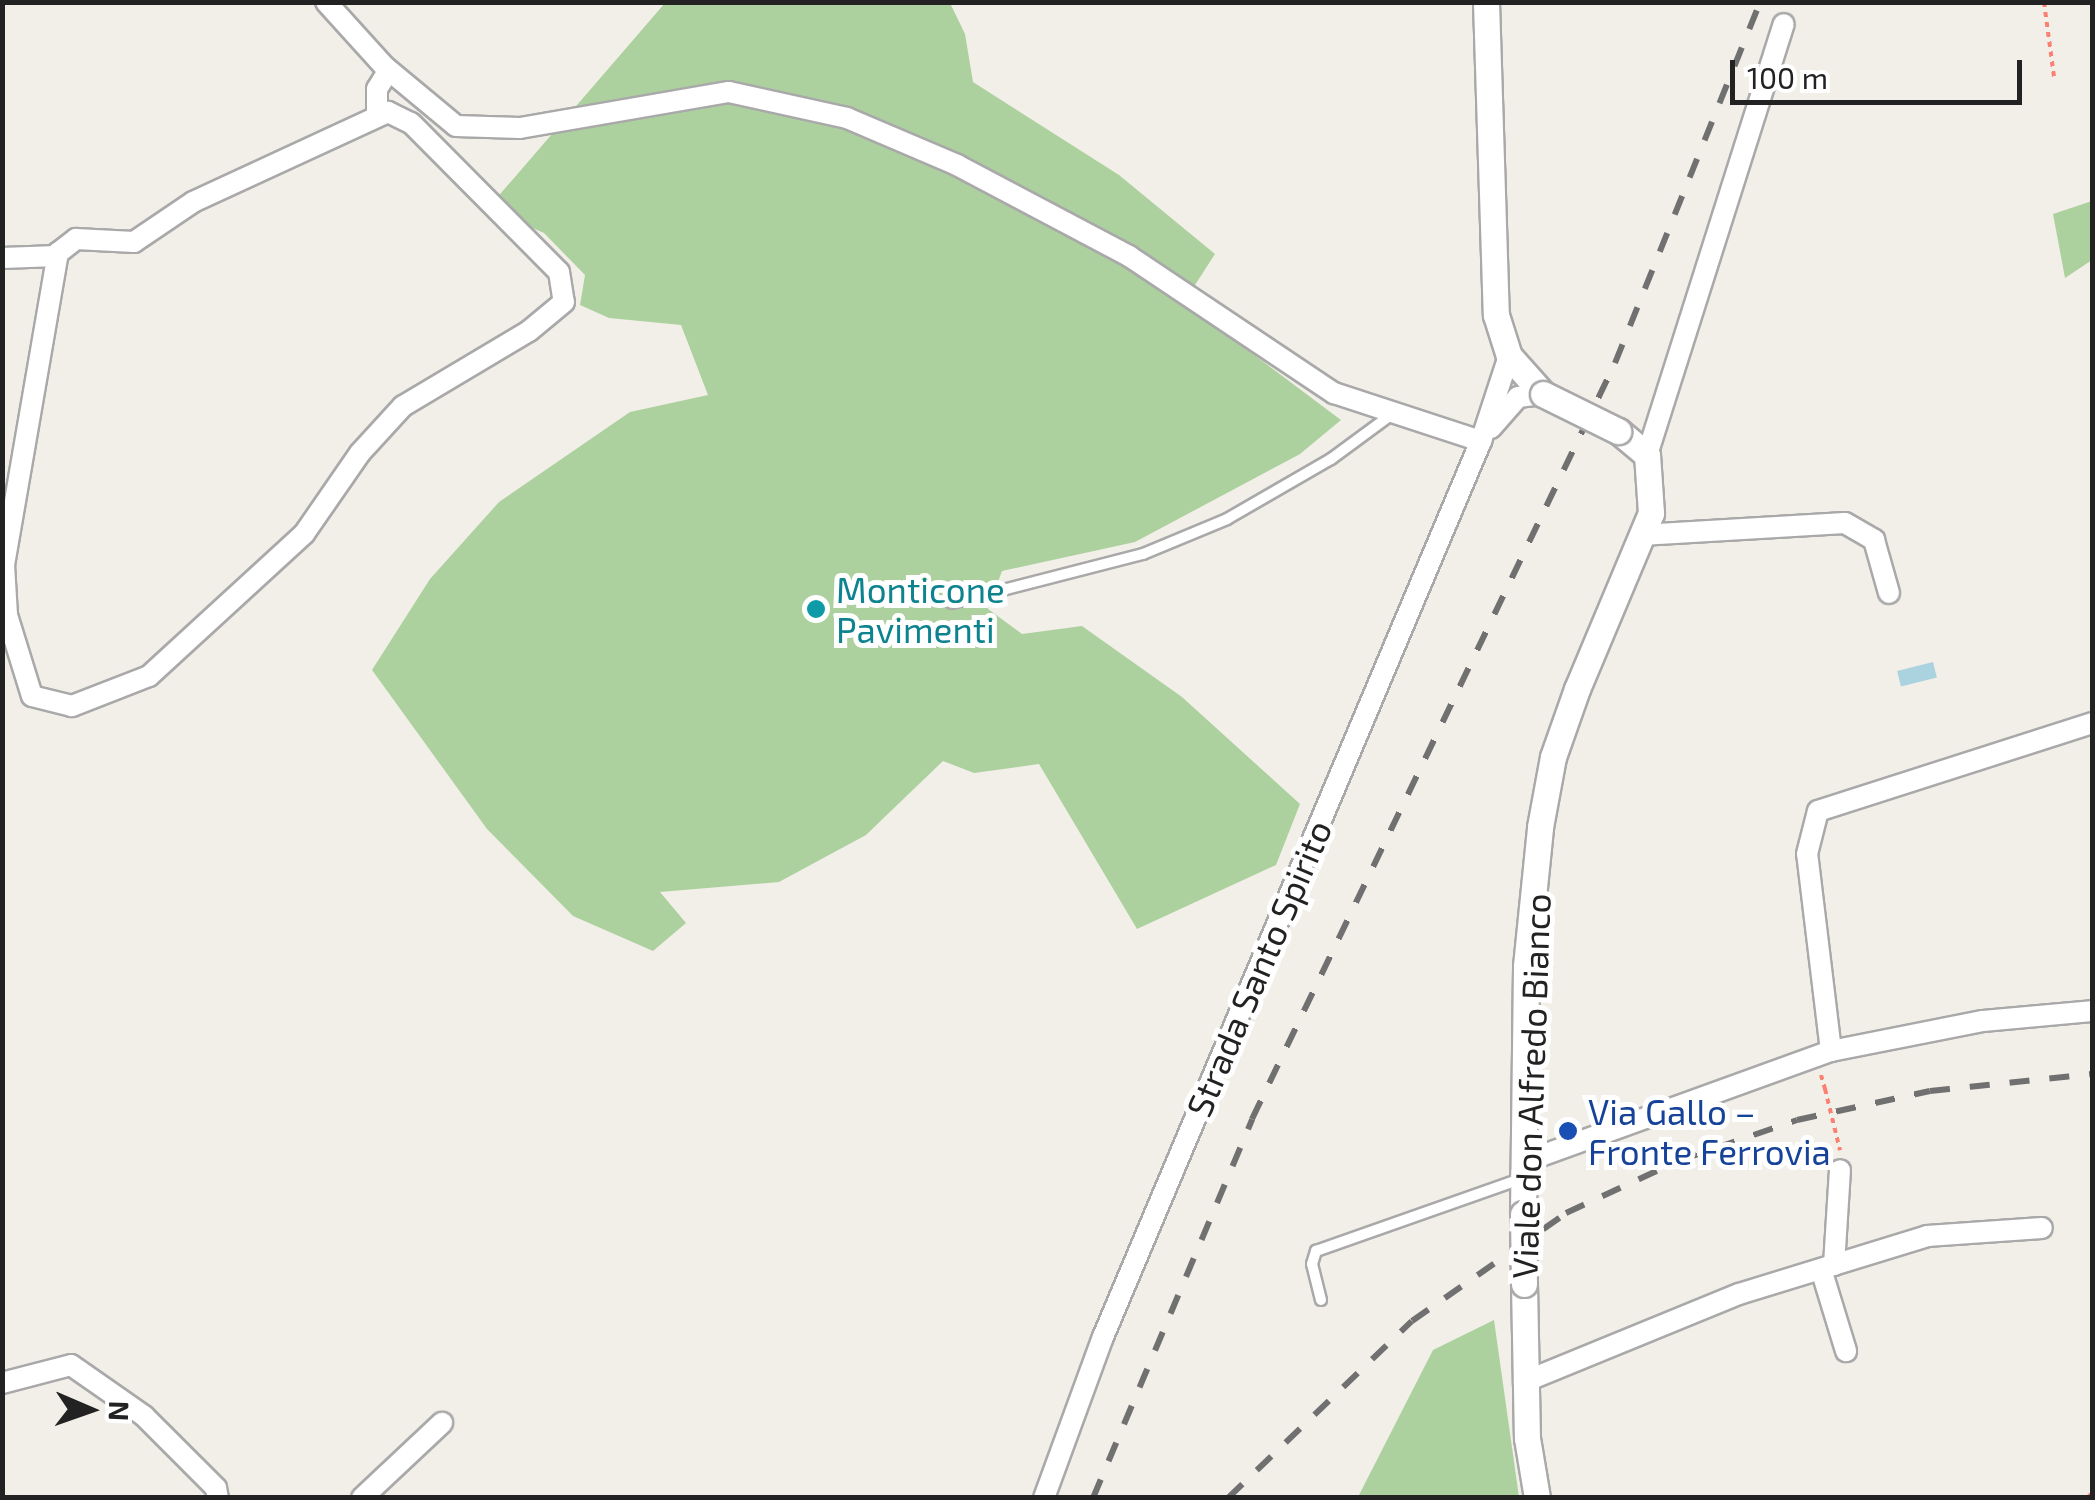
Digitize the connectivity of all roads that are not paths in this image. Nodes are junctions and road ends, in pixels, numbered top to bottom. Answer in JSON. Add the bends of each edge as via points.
{"nodes":[{"id":1,"x":326,"y":2,"type":"edge"},
{"id":2,"x":1486,"y":2,"type":"edge"},
{"id":3,"x":1784,"y":24,"type":"dead end"},
{"id":4,"x":388,"y":70,"type":"junction"},
{"id":5,"x":377,"y":114,"type":"junction"},
{"id":6,"x":57,"y":256,"type":"junction"},
{"id":7,"x":2,"y":258,"type":"edge"},
{"id":8,"x":1507,"y":350,"type":"junction"},
{"id":9,"x":1542,"y":394,"type":"junction"},
{"id":10,"x":1392,"y":413,"type":"junction"},
{"id":11,"x":1481,"y":442,"type":"junction"},
{"id":12,"x":1647,"y":455,"type":"junction"},
{"id":13,"x":1641,"y":535,"type":"junction"},
{"id":14,"x":1888,"y":593,"type":"dead end"},
{"id":15,"x":952,"y":604,"type":"dead end"},
{"id":16,"x":2092,"y":724,"type":"edge"},
{"id":17,"x":2092,"y":1012,"type":"edge"},
{"id":18,"x":1831,"y":1051,"type":"junction"},
{"id":19,"x":1840,"y":1160,"type":"road end"},
{"id":20,"x":1524,"y":1170,"type":"junction"},
{"id":21,"x":2042,"y":1228,"type":"dead end"},
{"id":22,"x":1828,"y":1267,"type":"junction"},
{"id":23,"x":1321,"y":1300,"type":"dead end"},
{"id":24,"x":1846,"y":1351,"type":"dead end"},
{"id":25,"x":1524,"y":1382,"type":"junction"},
{"id":26,"x":2,"y":1383,"type":"edge"},
{"id":27,"x":442,"y":1423,"type":"dead end"},
{"id":28,"x":218,"y":1498,"type":"edge"},
{"id":29,"x":362,"y":1498,"type":"edge"},
{"id":30,"x":1044,"y":1498,"type":"edge"},
{"id":31,"x":1538,"y":1498,"type":"edge"}],
"edges":[{"from":1,"to":4,"type":"street"},
{"from":2,"to":8,"type":"street","via":[[1493,290]]},
{"from":3,"to":12,"type":"street","name":"Viale don Alfredo Bianco"},
{"from":4,"to":5,"type":"street","via":[[377,89]]},
{"from":4,"to":10,"type":"street","via":[[456,126],[492,130],[729,92],[847,118],[1084,230],[1213,306],[1334,393]]},
{"from":5,"to":6,"type":"street","via":[[193,202],[134,242],[76,239]]},
{"from":5,"to":6,"type":"street","via":[[393,112],[411,124],[559,272],[564,302],[529,331],[403,406],[360,453],[304,534],[172,659],[120,691],[72,706],[44,703],[24,686],[4,590]]},
{"from":6,"to":7,"type":"street"},
{"from":8,"to":9,"type":"street"},
{"from":8,"to":11,"type":"street","name":"Strada Santo Spirito"},
{"from":9,"to":11,"type":"street","name":"Strada Santo Spirito","via":[[1518,397]]},
{"from":9,"to":12,"type":"street","bridge":true,"via":[[1618,431]]},
{"from":10,"to":11,"type":"street"},
{"from":10,"to":15,"type":"lane","via":[[1331,460],[1227,519],[1144,554]]},
{"from":11,"to":30,"type":"street","name":"Strada Santo Spirito","via":[[1234,1018]]},
{"from":12,"to":13,"type":"street","name":"Viale don Alfredo Bianco","via":[[1653,485]]},
{"from":13,"to":14,"type":"street","via":[[1845,522],[1874,540]]},
{"from":13,"to":20,"type":"street","name":"Viale don Alfredo Bianco","via":[[1577,689],[1550,774],[1526,966]]},
{"from":16,"to":18,"type":"street","via":[[1818,811],[1807,854]]},
{"from":17,"to":18,"type":"street","via":[[1983,1021]]},
{"from":18,"to":20,"type":"street"},
{"from":19,"to":22,"type":"street"},
{"from":20,"to":23,"type":"lane","via":[[1316,1252],[1312,1264]]},
{"from":20,"to":25,"type":"street","name":"Viale don Alfredo Bianco","bridge":true},
{"from":21,"to":22,"type":"street","via":[[1940,1233]]},
{"from":22,"to":24,"type":"street"},
{"from":22,"to":25,"type":"street","via":[[1676,1318]]},
{"from":25,"to":31,"type":"street","name":"Viale don Alfredo Bianco"},
{"from":26,"to":28,"type":"street","via":[[70,1365],[144,1416],[216,1488]]},
{"from":27,"to":29,"type":"street"}]}
